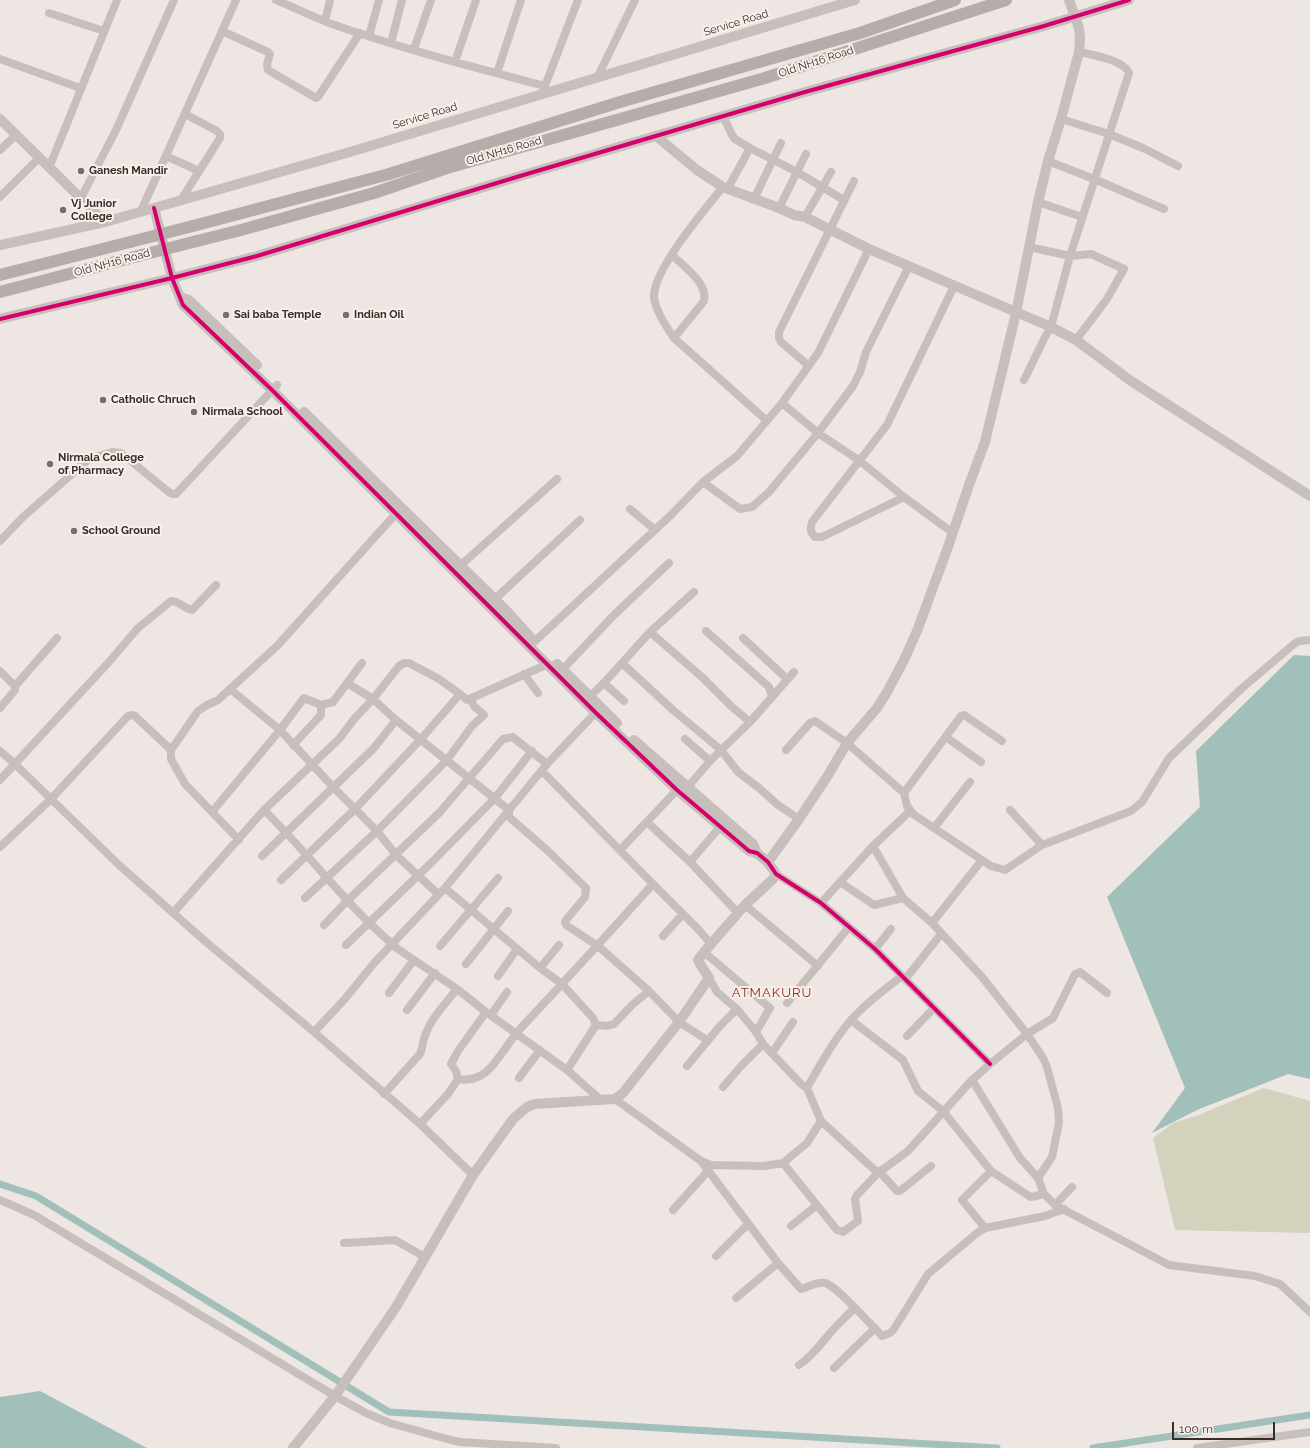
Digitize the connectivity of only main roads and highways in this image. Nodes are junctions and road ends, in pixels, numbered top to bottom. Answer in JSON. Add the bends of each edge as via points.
{"nodes":[{"id":1,"x":955,"y":0,"type":"edge"},
{"id":2,"x":1006,"y":0,"type":"edge"},
{"id":3,"x":0,"y":275,"type":"edge"},
{"id":4,"x":0,"y":292,"type":"edge"}],
"edges":[{"from":1,"to":3,"type":"main road","name":"Old NH16 Road","bridge":true,"via":[[860,33],[620,102],[389,174]]},
{"from":2,"to":4,"type":"main road","name":"Old NH16 Road","bridge":true,"via":[[765,78],[447,168],[374,193]]}]}
